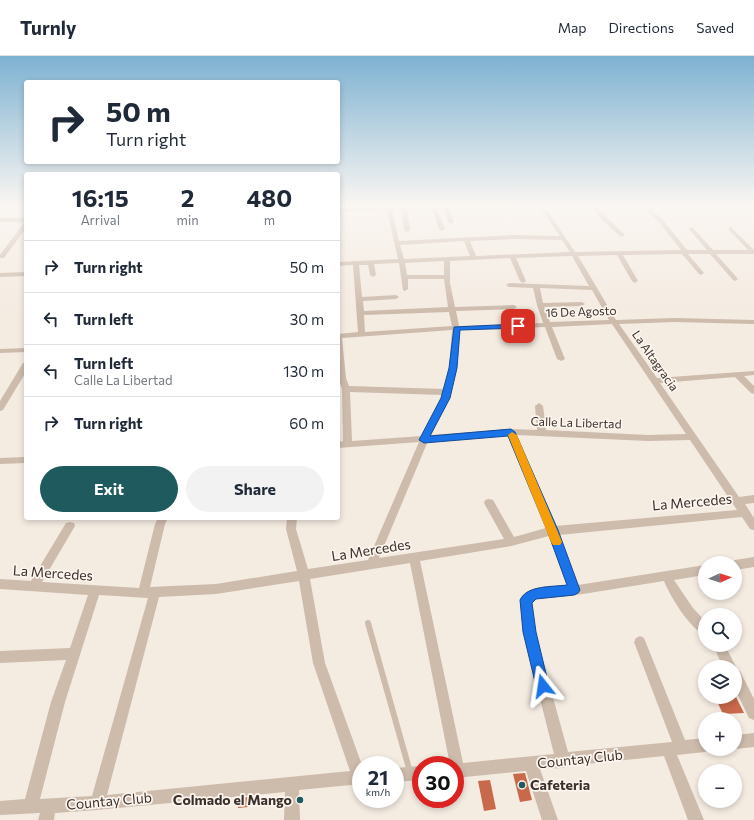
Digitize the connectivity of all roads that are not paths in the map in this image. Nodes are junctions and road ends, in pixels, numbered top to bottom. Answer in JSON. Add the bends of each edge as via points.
{"nodes":[{"id":1,"x":13,"y":242,"type":"edge"},
{"id":2,"x":421,"y":242,"type":"edge"},
{"id":3,"x":467,"y":242,"type":"edge"},
{"id":4,"x":566,"y":242,"type":"edge"},
{"id":5,"x":677,"y":242,"type":"edge"},
{"id":6,"x":702,"y":242,"type":"edge"},
{"id":7,"x":744,"y":242,"type":"edge"},
{"id":8,"x":398,"y":243,"type":"joint"},
{"id":9,"x":684,"y":251,"type":"junction"},
{"id":10,"x":711,"y":252,"type":"junction"},
{"id":11,"x":754,"y":252,"type":"edge"},
{"id":12,"x":619,"y":253,"type":"junction"},
{"id":13,"x":573,"y":254,"type":"junction"},
{"id":14,"x":512,"y":256,"type":"junction"},
{"id":15,"x":2,"y":257,"type":"dead end"},
{"id":16,"x":474,"y":258,"type":"junction"},
{"id":17,"x":447,"y":259,"type":"junction"},
{"id":18,"x":401,"y":260,"type":"junction"},
{"id":19,"x":370,"y":262,"type":"junction"},
{"id":20,"x":356,"y":263,"type":"junction"},
{"id":21,"x":340,"y":264,"type":"edge"},
{"id":22,"x":701,"y":273,"type":"dead end"},
{"id":23,"x":24,"y":274,"type":"edge"},
{"id":24,"x":3,"y":275,"type":"edge"},
{"id":25,"x":374,"y":275,"type":"dead end"},
{"id":26,"x":405,"y":277,"type":"junction"},
{"id":27,"x":447,"y":277,"type":"junction"},
{"id":28,"x":735,"y":279,"type":"dead end"},
{"id":29,"x":523,"y":281,"type":"dead end"},
{"id":30,"x":635,"y":281,"type":"dead end"},
{"id":31,"x":0,"y":284,"type":"edge"},
{"id":32,"x":509,"y":285,"type":"dead end"},
{"id":33,"x":536,"y":286,"type":"junction"},
{"id":34,"x":593,"y":288,"type":"junction"},
{"id":35,"x":405,"y":289,"type":"dead end"},
{"id":36,"x":396,"y":297,"type":"dead end"},
{"id":37,"x":359,"y":299,"type":"junction"},
{"id":38,"x":582,"y":304,"type":"dead end"},
{"id":39,"x":540,"y":305,"type":"junction"},
{"id":40,"x":514,"y":307,"type":"dead end"},
{"id":41,"x":451,"y":309,"type":"junction"},
{"id":42,"x":360,"y":313,"type":"junction"},
{"id":43,"x":614,"y":322,"type":"junction"},
{"id":44,"x":754,"y":322,"type":"edge"},
{"id":45,"x":549,"y":325,"type":"junction"},
{"id":46,"x":456,"y":328,"type":"junction"},
{"id":47,"x":362,"y":334,"type":"junction"},
{"id":48,"x":340,"y":336,"type":"edge"},
{"id":49,"x":24,"y":350,"type":"edge"},
{"id":50,"x":0,"y":351,"type":"edge"},
{"id":51,"x":340,"y":357,"type":"edge"},
{"id":52,"x":561,"y":359,"type":"dead end"},
{"id":53,"x":24,"y":368,"type":"edge"},
{"id":54,"x":754,"y":373,"type":"edge"},
{"id":55,"x":737,"y":374,"type":"junction"},
{"id":56,"x":654,"y":381,"type":"junction"},
{"id":57,"x":346,"y":388,"type":"junction"},
{"id":58,"x":754,"y":391,"type":"edge"},
{"id":59,"x":447,"y":392,"type":"junction"},
{"id":60,"x":539,"y":406,"type":"dead end"},
{"id":61,"x":0,"y":408,"type":"edge"},
{"id":62,"x":511,"y":432,"type":"junction"},
{"id":63,"x":542,"y":433,"type":"junction"},
{"id":64,"x":693,"y":437,"type":"junction"},
{"id":65,"x":424,"y":440,"type":"junction"},
{"id":66,"x":348,"y":444,"type":"junction"},
{"id":67,"x":340,"y":445,"type":"edge"},
{"id":68,"x":24,"y":460,"type":"edge"},
{"id":69,"x":0,"y":461,"type":"edge"},
{"id":70,"x":754,"y":500,"type":"edge"},
{"id":71,"x":738,"y":501,"type":"junction"},
{"id":72,"x":489,"y":503,"type":"dead end"},
{"id":73,"x":746,"y":513,"type":"junction"},
{"id":74,"x":162,"y":520,"type":"edge"},
{"id":75,"x":292,"y":520,"type":"edge"},
{"id":76,"x":70,"y":526,"type":"dead end"},
{"id":77,"x":754,"y":526,"type":"edge"},
{"id":78,"x":552,"y":530,"type":"junction"},
{"id":79,"x":511,"y":542,"type":"junction"},
{"id":80,"x":414,"y":558,"type":"junction"},
{"id":81,"x":754,"y":562,"type":"edge"},
{"id":82,"x":742,"y":564,"type":"edge"},
{"id":83,"x":370,"y":565,"type":"junction"},
{"id":84,"x":698,"y":571,"type":"edge"},
{"id":85,"x":304,"y":576,"type":"junction"},
{"id":86,"x":668,"y":576,"type":"junction"},
{"id":87,"x":0,"y":584,"type":"edge"},
{"id":88,"x":33,"y":586,"type":"junction"},
{"id":89,"x":574,"y":590,"type":"junction"},
{"id":90,"x":94,"y":591,"type":"junction"},
{"id":91,"x":149,"y":592,"type":"junction"},
{"id":92,"x":698,"y":621,"type":"edge"},
{"id":93,"x":368,"y":623,"type":"dead end"},
{"id":94,"x":640,"y":642,"type":"dead end"},
{"id":95,"x":73,"y":654,"type":"junction"},
{"id":96,"x":0,"y":657,"type":"edge"},
{"id":97,"x":742,"y":690,"type":"edge"},
{"id":98,"x":754,"y":713,"type":"edge"},
{"id":99,"x":754,"y":740,"type":"edge"},
{"id":100,"x":742,"y":741,"type":"edge"},
{"id":101,"x":698,"y":746,"type":"edge"},
{"id":102,"x":674,"y":749,"type":"junction"},
{"id":103,"x":352,"y":756,"type":"edge"},
{"id":104,"x":454,"y":756,"type":"edge"},
{"id":105,"x":412,"y":760,"type":"edge"},
{"id":106,"x":563,"y":761,"type":"junction"},
{"id":107,"x":531,"y":764,"type":"junction"},
{"id":108,"x":464,"y":770,"type":"edge"},
{"id":109,"x":352,"y":778,"type":"edge"},
{"id":110,"x":292,"y":783,"type":"junction"},
{"id":111,"x":97,"y":803,"type":"junction"},
{"id":112,"x":30,"y":807,"type":"junction"},
{"id":113,"x":0,"y":808,"type":"edge"},
{"id":114,"x":47,"y":813,"type":"edge"},
{"id":115,"x":292,"y":820,"type":"edge"},
{"id":116,"x":550,"y":820,"type":"edge"},
{"id":117,"x":696,"y":820,"type":"edge"}],
"edges":[{"from":1,"to":15,"type":"street"},
{"from":2,"to":8,"type":"street"},
{"from":3,"to":16,"type":"street"},
{"from":4,"to":13,"type":"street","name":"La Altagracia"},
{"from":5,"to":9,"type":"street"},
{"from":6,"to":10,"type":"street"},
{"from":7,"to":11,"type":"street"},
{"from":8,"to":18,"type":"street"},
{"from":9,"to":10,"type":"street"},
{"from":9,"to":12,"type":"street"},
{"from":9,"to":22,"type":"street"},
{"from":10,"to":11,"type":"street"},
{"from":10,"to":28,"type":"street"},
{"from":12,"to":13,"type":"street"},
{"from":12,"to":30,"type":"street"},
{"from":13,"to":14,"type":"street"},
{"from":13,"to":34,"type":"street","name":"La Altagracia"},
{"from":14,"to":16,"type":"street"},
{"from":14,"to":29,"type":"street"},
{"from":16,"to":17,"type":"street"},
{"from":17,"to":18,"type":"street"},
{"from":17,"to":27,"type":"street"},
{"from":18,"to":19,"type":"street"},
{"from":18,"to":26,"type":"street"},
{"from":19,"to":20,"type":"street"},
{"from":19,"to":25,"type":"street"},
{"from":20,"to":21,"type":"street"},
{"from":20,"to":37,"type":"street"},
{"from":23,"to":24,"type":"street"},
{"from":24,"to":31,"type":"street"},
{"from":26,"to":27,"type":"street"},
{"from":26,"to":35,"type":"street"},
{"from":27,"to":41,"type":"street"},
{"from":32,"to":33,"type":"street"},
{"from":33,"to":34,"type":"street"},
{"from":33,"to":39,"type":"street"},
{"from":34,"to":43,"type":"street","name":"La Altagracia"},
{"from":36,"to":37,"type":"street"},
{"from":37,"to":42,"type":"street"},
{"from":38,"to":39,"type":"street"},
{"from":39,"to":45,"type":"street"},
{"from":40,"to":41,"type":"street"},
{"from":41,"to":42,"type":"street"},
{"from":41,"to":46,"type":"street"},
{"from":42,"to":47,"type":"street"},
{"from":43,"to":44,"type":"street","name":"16 De Agosto"},
{"from":43,"to":45,"type":"street","name":"16 De Agosto"},
{"from":43,"to":56,"type":"street","name":"La Altagracia"},
{"from":45,"to":46,"type":"street","name":"16 De Agosto"},
{"from":45,"to":52,"type":"street"},
{"from":46,"to":47,"type":"street","name":"16 De Agosto"},
{"from":46,"to":59,"type":"street","via":[[453,368]]},
{"from":47,"to":48,"type":"street","name":"16 De Agosto"},
{"from":49,"to":50,"type":"street"},
{"from":51,"to":57,"type":"street","via":[[342,378]]},
{"from":53,"to":61,"type":"street"},
{"from":54,"to":55,"type":"street"},
{"from":55,"to":56,"type":"street"},
{"from":55,"to":58,"type":"street"},
{"from":56,"to":64,"type":"street","name":"La Altagracia"},
{"from":57,"to":59,"type":"street"},
{"from":57,"to":66,"type":"street"},
{"from":59,"to":65,"type":"street"},
{"from":60,"to":63,"type":"street"},
{"from":62,"to":63,"type":"street","name":"Calle La Libertad"},
{"from":62,"to":65,"type":"street","name":"Calle La Libertad"},
{"from":62,"to":78,"type":"street"},
{"from":63,"to":64,"type":"street","name":"Calle La Libertad","via":[[648,438]]},
{"from":64,"to":71,"type":"street","name":"La Altagracia"},
{"from":65,"to":66,"type":"street","name":"Calle La Libertad"},
{"from":65,"to":83,"type":"street"},
{"from":66,"to":67,"type":"street","name":"Calle La Libertad"},
{"from":68,"to":69,"type":"street"},
{"from":70,"to":71,"type":"street"},
{"from":71,"to":73,"type":"street","name":"La Altagracia"},
{"from":72,"to":79,"type":"street"},
{"from":73,"to":77,"type":"street","name":"La Altagracia"},
{"from":73,"to":78,"type":"street","name":"La Mercedes"},
{"from":74,"to":91,"type":"street"},
{"from":75,"to":85,"type":"street","via":[[291,529]]},
{"from":76,"to":88,"type":"street"},
{"from":78,"to":79,"type":"street","name":"La Mercedes"},
{"from":78,"to":89,"type":"street"},
{"from":79,"to":80,"type":"street","name":"La Mercedes"},
{"from":80,"to":83,"type":"street","name":"La Mercedes"},
{"from":80,"to":104,"type":"street"},
{"from":81,"to":82,"type":"street"},
{"from":83,"to":85,"type":"street","name":"La Mercedes"},
{"from":84,"to":86,"type":"street"},
{"from":85,"to":91,"type":"street","name":"La Mercedes","via":[[216,589]]},
{"from":85,"to":103,"type":"street","via":[[319,663]]},
{"from":86,"to":89,"type":"street"},
{"from":86,"to":92,"type":"street","via":[[687,608]]},
{"from":87,"to":88,"type":"street","name":"La Mercedes"},
{"from":88,"to":90,"type":"street","name":"La Mercedes"},
{"from":89,"to":106,"type":"street","via":[[533,594],[526,600],[529,632]]},
{"from":90,"to":91,"type":"street","name":"La Mercedes"},
{"from":90,"to":95,"type":"street"},
{"from":91,"to":111,"type":"street"},
{"from":93,"to":105,"type":"lane"},
{"from":94,"to":102,"type":"street"},
{"from":95,"to":96,"type":"street"},
{"from":95,"to":112,"type":"street"},
{"from":97,"to":98,"type":"street"},
{"from":99,"to":100,"type":"street"},
{"from":101,"to":102,"type":"street","name":"Countay Club"},
{"from":102,"to":106,"type":"street","name":"Countay Club"},
{"from":102,"to":117,"type":"street"},
{"from":106,"to":107,"type":"street","name":"Countay Club"},
{"from":107,"to":108,"type":"street","name":"Countay Club"},
{"from":107,"to":116,"type":"street"},
{"from":109,"to":110,"type":"street","name":"Countay Club"},
{"from":110,"to":111,"type":"street","name":"Countay Club"},
{"from":110,"to":115,"type":"street"},
{"from":111,"to":114,"type":"street","name":"Countay Club"},
{"from":112,"to":113,"type":"street","name":"Countay Club"},
{"from":112,"to":114,"type":"street","name":"Countay Club"}]}
